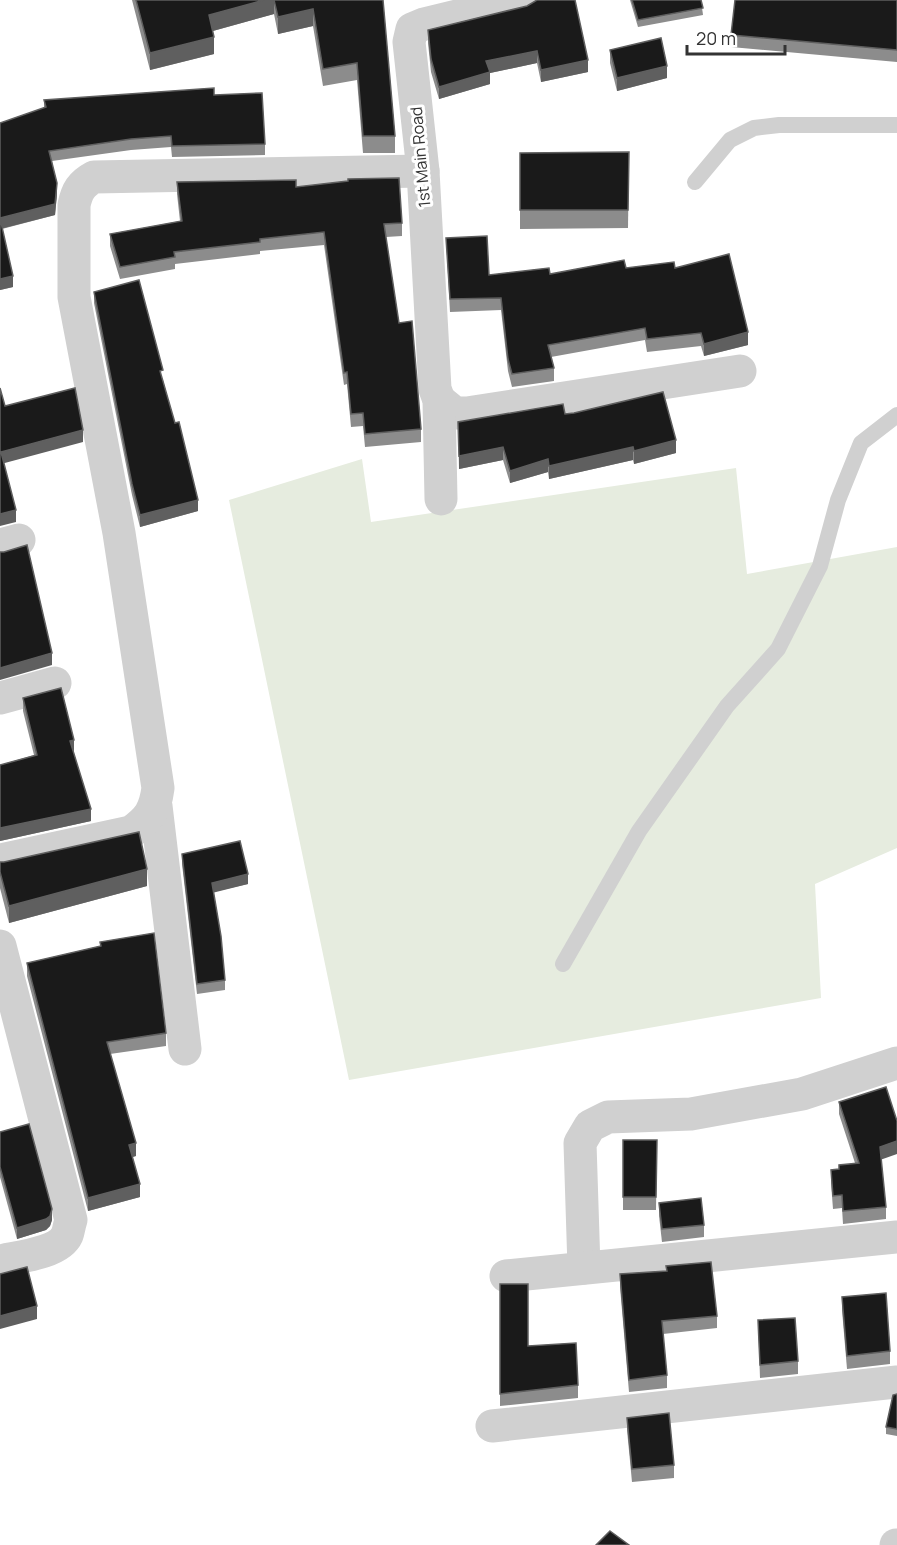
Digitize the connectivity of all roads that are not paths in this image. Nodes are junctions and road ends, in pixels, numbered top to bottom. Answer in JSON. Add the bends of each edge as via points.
{"nodes":[{"id":1,"x":523,"y":0,"type":"edge"},
{"id":2,"x":897,"y":125,"type":"edge"},
{"id":3,"x":423,"y":171,"type":"junction"},
{"id":4,"x":695,"y":182,"type":"dead end"},
{"id":5,"x":740,"y":371,"type":"dead end"},
{"id":6,"x":439,"y":400,"type":"junction"},
{"id":7,"x":897,"y":415,"type":"edge"},
{"id":8,"x":441,"y":499,"type":"dead end"},
{"id":9,"x":55,"y":683,"type":"dead end"},
{"id":10,"x":0,"y":698,"type":"edge"},
{"id":11,"x":156,"y":806,"type":"junction"},
{"id":12,"x":0,"y":860,"type":"edge"},
{"id":13,"x":0,"y":946,"type":"edge"},
{"id":14,"x":564,"y":964,"type":"dead end"},
{"id":15,"x":185,"y":1049,"type":"dead end"},
{"id":16,"x":897,"y":1063,"type":"edge"},
{"id":17,"x":897,"y":1237,"type":"edge"},
{"id":18,"x":0,"y":1262,"type":"edge"},
{"id":19,"x":584,"y":1268,"type":"junction"},
{"id":20,"x":506,"y":1276,"type":"dead end"},
{"id":21,"x":897,"y":1382,"type":"edge"},
{"id":22,"x":492,"y":1426,"type":"dead end"}],
"edges":[{"from":1,"to":3,"type":"street","name":"1st Main Road","via":[[412,29],[410,55]]},
{"from":2,"to":4,"type":"lane","via":[[754,128],[730,140]]},
{"from":3,"to":6,"type":"street","name":"1st Main Road","via":[[435,389]]},
{"from":3,"to":11,"type":"street","via":[[94,177],[76,193],[74,297],[119,533],[158,788]]},
{"from":5,"to":6,"type":"street","via":[[467,413],[455,412]]},
{"from":6,"to":8,"type":"street","name":"1st Main Road"},
{"from":7,"to":14,"type":"lane","via":[[861,443],[838,500],[820,566],[778,649],[727,706],[639,831]]},
{"from":9,"to":10,"type":"street"},
{"from":11,"to":12,"type":"street","via":[[144,823],[131,832]]},
{"from":11,"to":15,"type":"street"},
{"from":13,"to":18,"type":"street","via":[[70,1220],[67,1236],[59,1245]]},
{"from":16,"to":19,"type":"street","via":[[802,1094],[691,1114],[608,1117],[590,1126],[580,1143]]},
{"from":17,"to":19,"type":"street"},
{"from":19,"to":20,"type":"street"},
{"from":21,"to":22,"type":"street"}]}
